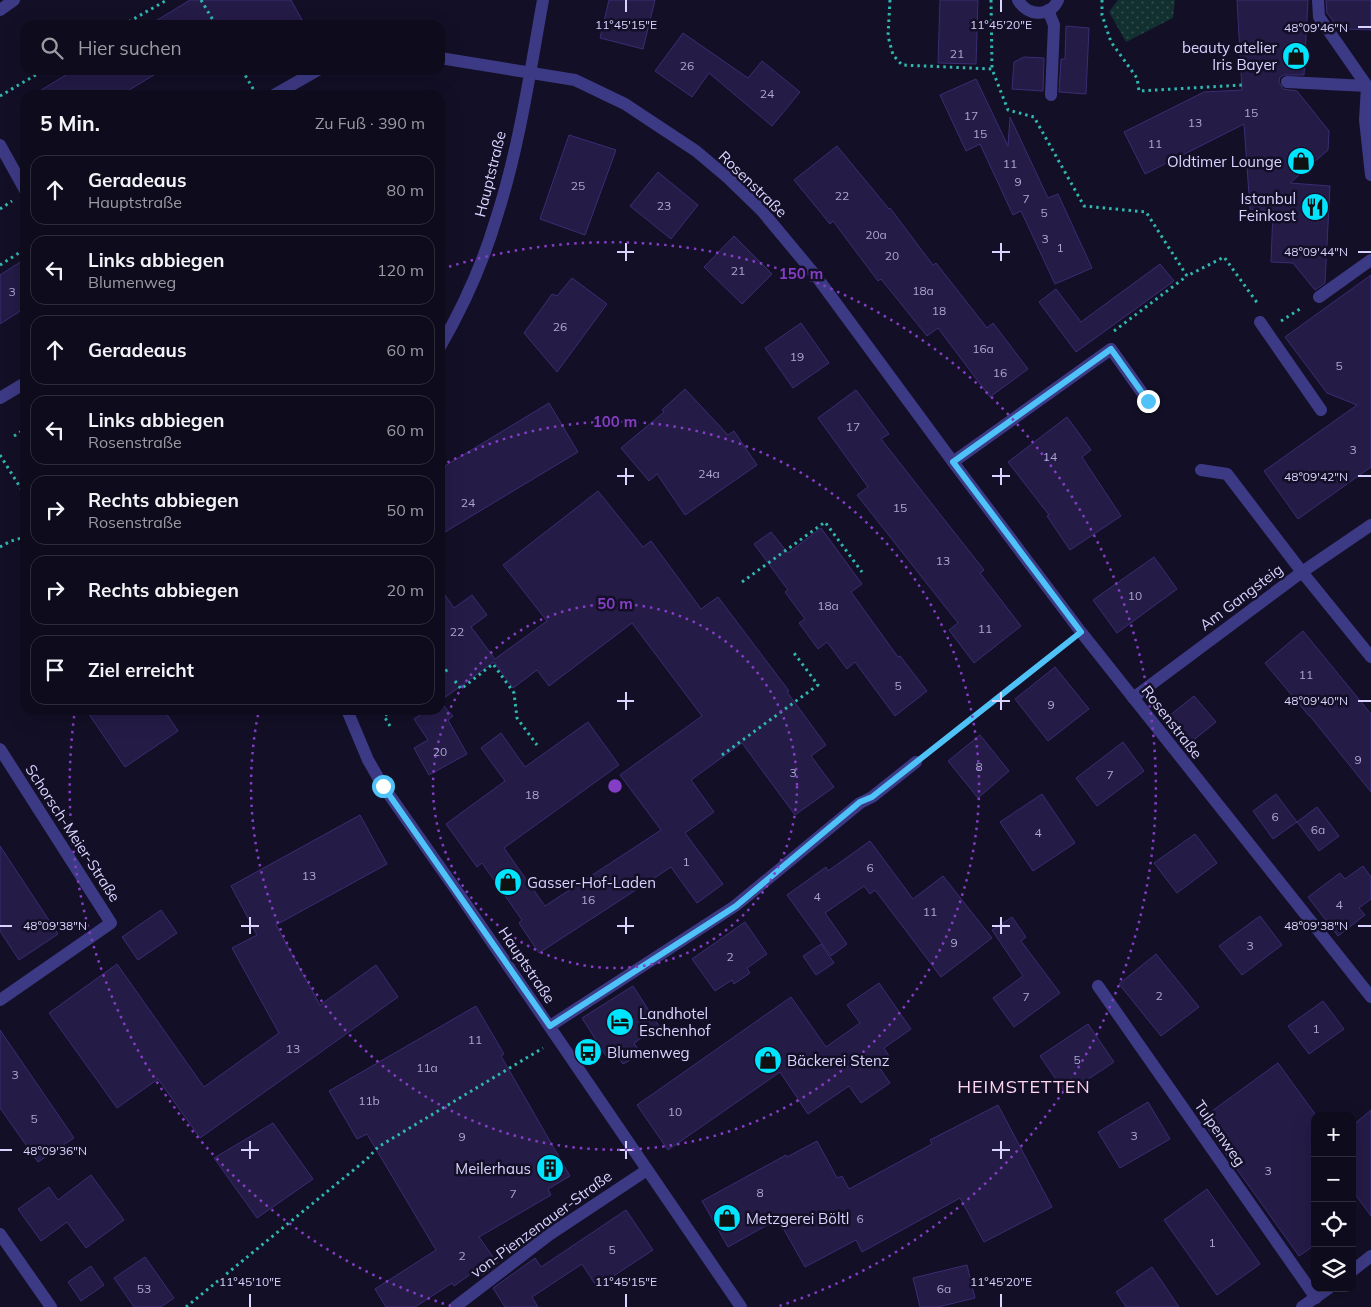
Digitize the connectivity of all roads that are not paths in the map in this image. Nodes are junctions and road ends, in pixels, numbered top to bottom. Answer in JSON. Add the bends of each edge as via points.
{"nodes":[{"id":1,"x":14,"y":0,"type":"edge"},
{"id":2,"x":543,"y":0,"type":"edge"},
{"id":3,"x":1018,"y":0,"type":"edge"},
{"id":4,"x":1058,"y":0,"type":"edge"},
{"id":5,"x":1318,"y":0,"type":"edge"},
{"id":6,"x":0,"y":10,"type":"edge"},
{"id":7,"x":1048,"y":10,"type":"junction"},
{"id":8,"x":445,"y":59,"type":"edge"},
{"id":9,"x":530,"y":72,"type":"junction"},
{"id":10,"x":309,"y":75,"type":"edge"},
{"id":11,"x":1287,"y":82,"type":"dead end"},
{"id":12,"x":1366,"y":86,"type":"junction"},
{"id":13,"x":283,"y":90,"type":"edge"},
{"id":14,"x":1051,"y":95,"type":"dead end"},
{"id":15,"x":1368,"y":121,"type":"edge"},
{"id":16,"x":0,"y":145,"type":"edge"},
{"id":17,"x":1371,"y":175,"type":"edge"},
{"id":18,"x":20,"y":181,"type":"edge"},
{"id":19,"x":1371,"y":260,"type":"edge"},
{"id":20,"x":1319,"y":297,"type":"road end"},
{"id":21,"x":1260,"y":322,"type":"dead end"},
{"id":22,"x":445,"y":337,"type":"edge"},
{"id":23,"x":20,"y":386,"type":"edge"},
{"id":24,"x":0,"y":398,"type":"edge"},
{"id":25,"x":1148,"y":401,"type":"dead end"},
{"id":26,"x":1321,"y":410,"type":"dead end"},
{"id":27,"x":953,"y":462,"type":"junction"},
{"id":28,"x":1201,"y":470,"type":"dead end"},
{"id":29,"x":1371,"y":525,"type":"edge"},
{"id":30,"x":1302,"y":572,"type":"junction"},
{"id":31,"x":1371,"y":657,"type":"edge"},
{"id":32,"x":1133,"y":698,"type":"junction"},
{"id":33,"x":349,"y":715,"type":"edge"},
{"id":34,"x":0,"y":749,"type":"edge"},
{"id":35,"x":916,"y":762,"type":"road end"},
{"id":36,"x":1098,"y":986,"type":"dead end"},
{"id":37,"x":1371,"y":997,"type":"edge"},
{"id":38,"x":0,"y":1000,"type":"edge"},
{"id":39,"x":550,"y":1026,"type":"junction"},
{"id":40,"x":647,"y":1170,"type":"junction"},
{"id":41,"x":0,"y":1234,"type":"edge"},
{"id":42,"x":1371,"y":1256,"type":"edge"},
{"id":43,"x":1356,"y":1268,"type":"edge"},
{"id":44,"x":1324,"y":1292,"type":"edge"},
{"id":45,"x":1316,"y":1298,"type":"junction"},
{"id":46,"x":51,"y":1307,"type":"edge"},
{"id":47,"x":455,"y":1307,"type":"edge"},
{"id":48,"x":741,"y":1307,"type":"edge"},
{"id":49,"x":1302,"y":1307,"type":"edge"}],
"edges":[{"from":1,"to":6,"type":"street"},
{"from":2,"to":9,"type":"street","name":"Hauptstraße"},
{"from":3,"to":7,"type":"street","via":[[1030,12]]},
{"from":4,"to":7,"type":"street"},
{"from":5,"to":12,"type":"street","via":[[1320,16]]},
{"from":7,"to":14,"type":"street","via":[[1054,25]]},
{"from":8,"to":9,"type":"street","name":"Rosenstraße"},
{"from":9,"to":22,"type":"street","name":"Hauptstraße","via":[[496,219],[478,268]]},
{"from":9,"to":27,"type":"street","name":"Rosenstraße","via":[[575,80],[624,104],[696,151],[728,178],[762,211],[816,276]]},
{"from":10,"to":13,"type":"street"},
{"from":11,"to":12,"type":"street"},
{"from":12,"to":15,"type":"street"},
{"from":15,"to":17,"type":"street"},
{"from":16,"to":18,"type":"street"},
{"from":19,"to":20,"type":"street"},
{"from":21,"to":26,"type":"street"},
{"from":23,"to":24,"type":"street"},
{"from":25,"to":27,"type":"street","via":[[1111,349]]},
{"from":27,"to":32,"type":"street","name":"Rosenstraße"},
{"from":28,"to":30,"type":"street","via":[[1227,474]]},
{"from":29,"to":30,"type":"street","name":"Am Gangsteig"},
{"from":30,"to":31,"type":"street"},
{"from":30,"to":32,"type":"street","name":"Am Gangsteig"},
{"from":32,"to":37,"type":"street","name":"Rosenstraße"},
{"from":33,"to":39,"type":"street","name":"Hauptstraße","via":[[383,786]]},
{"from":34,"to":38,"type":"street","name":"Schorsch-Meier-Straße","via":[[111,923]]},
{"from":35,"to":39,"type":"street","via":[[872,797],[860,802],[736,906]]},
{"from":36,"to":45,"type":"street","name":"Tulpenweg"},
{"from":39,"to":40,"type":"street","name":"Hauptstraße"},
{"from":40,"to":47,"type":"street","name":"von-Pienzenauer-Straße","via":[[549,1235]]},
{"from":40,"to":48,"type":"street","name":"Hauptstraße"},
{"from":41,"to":46,"type":"street"},
{"from":42,"to":43,"type":"street"},
{"from":44,"to":45,"type":"street"},
{"from":45,"to":49,"type":"street"}]}
